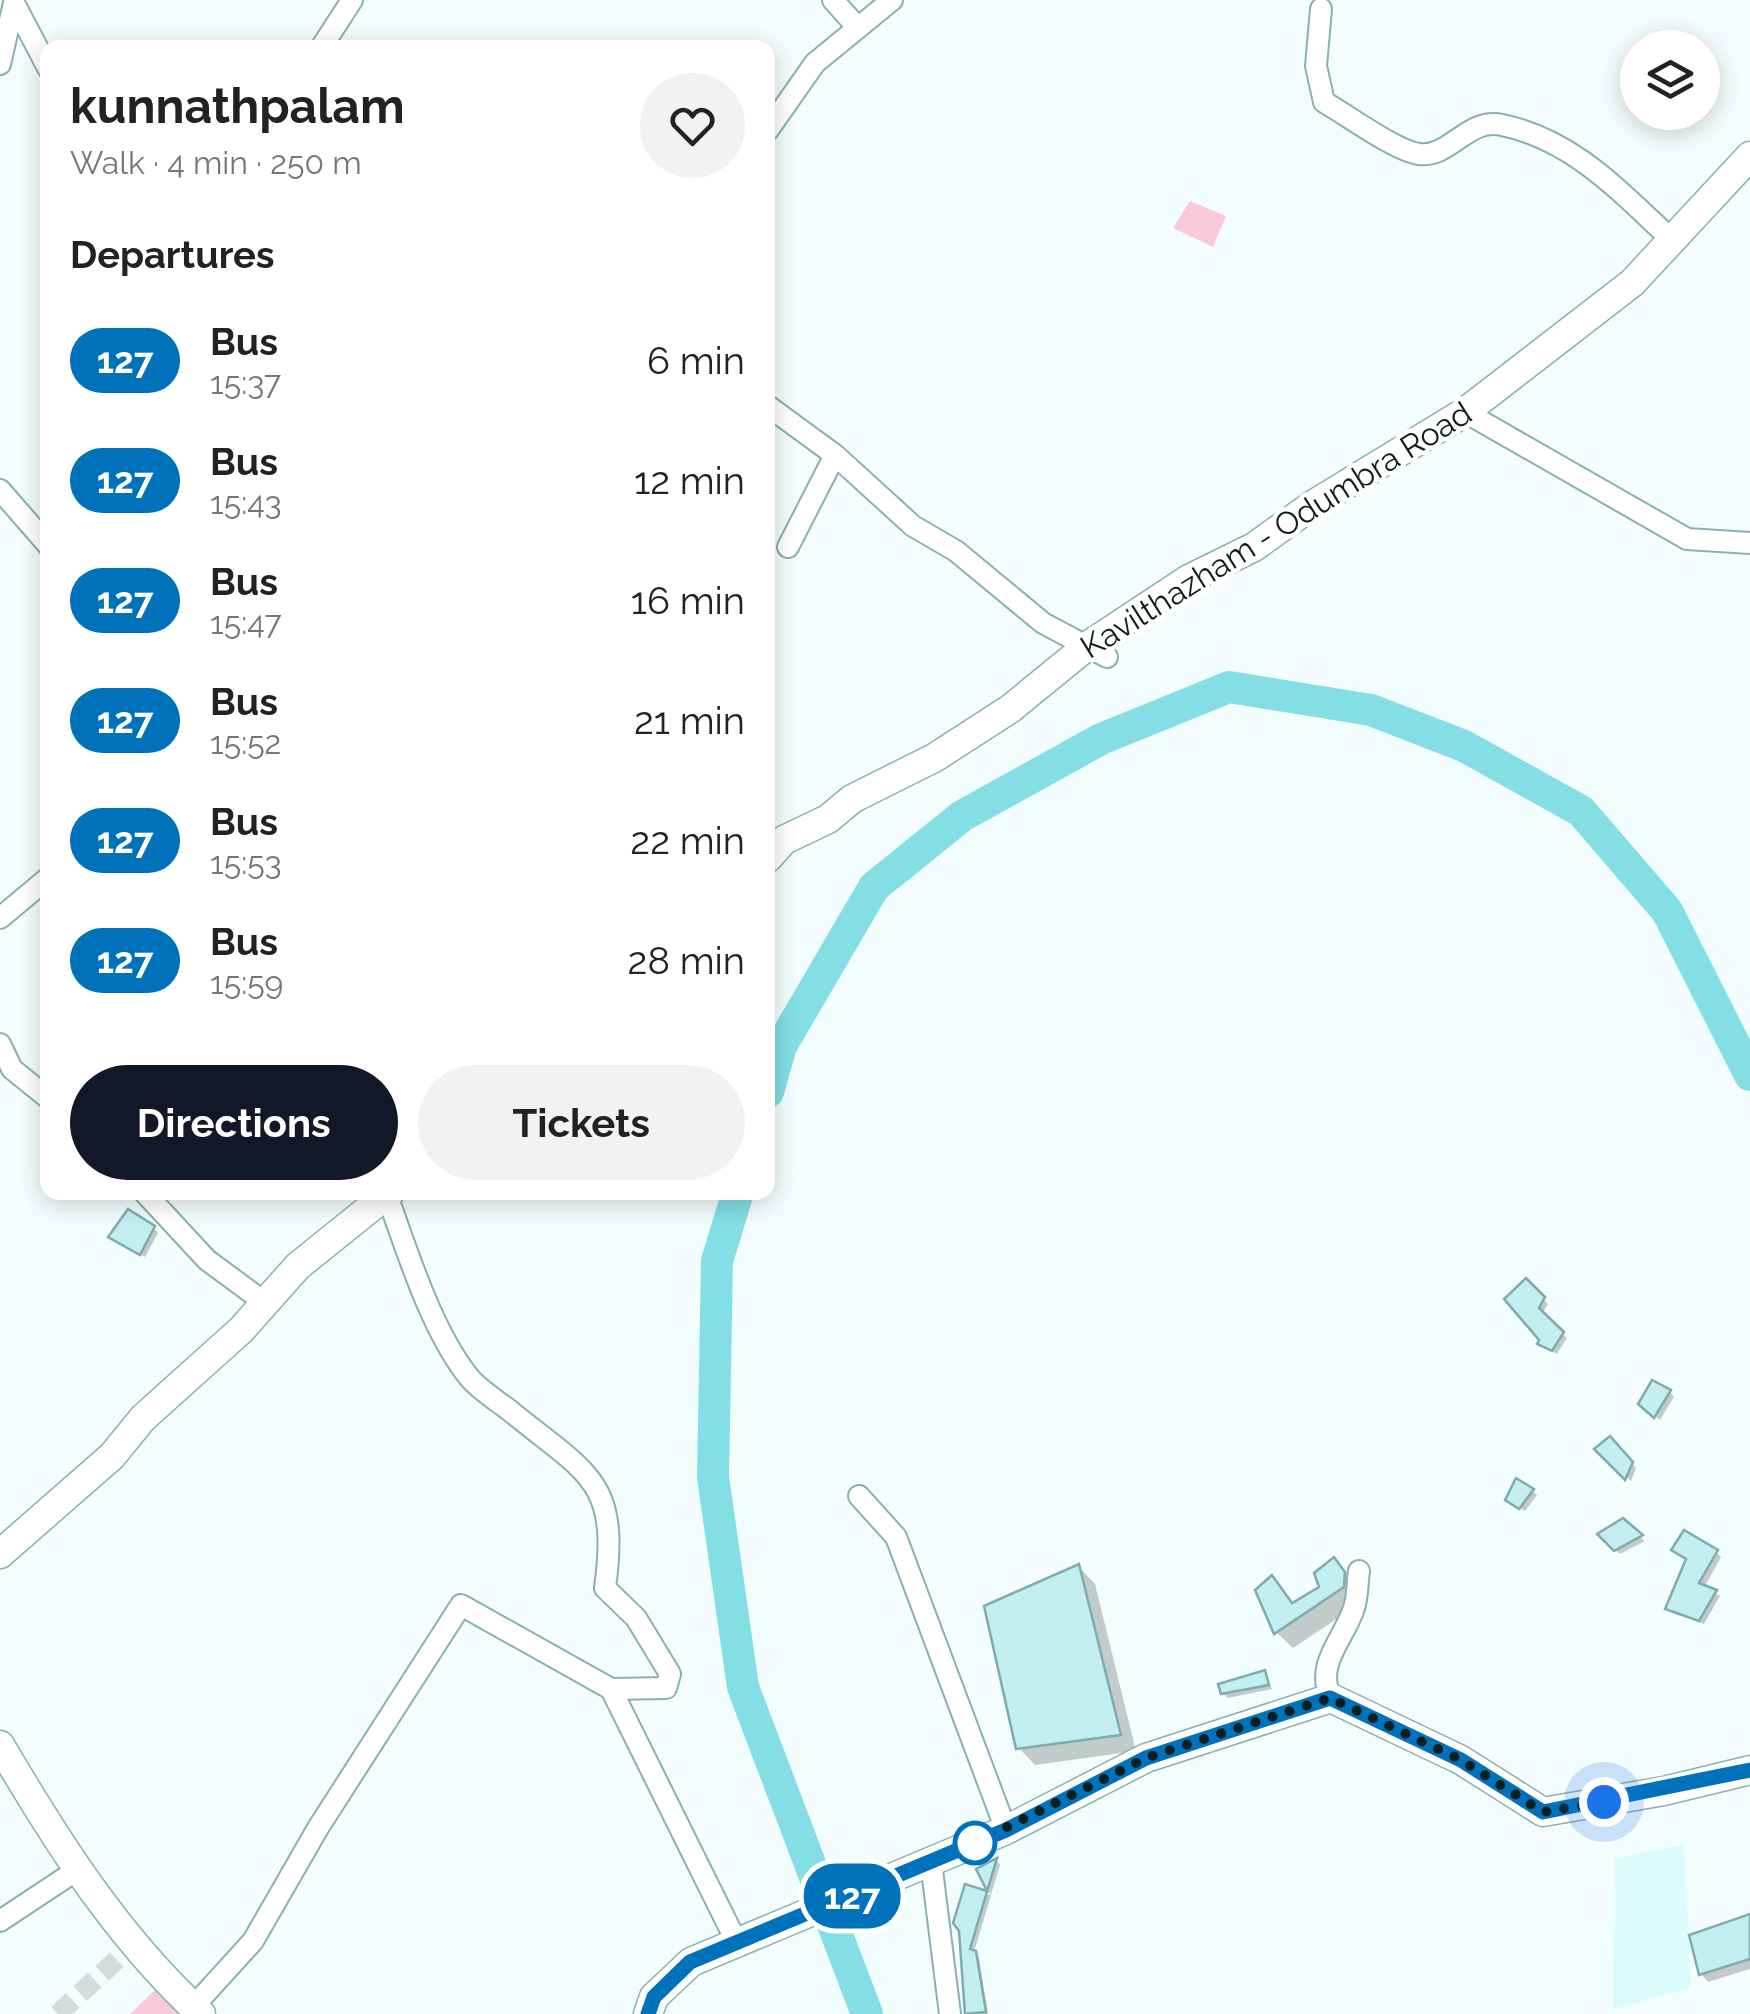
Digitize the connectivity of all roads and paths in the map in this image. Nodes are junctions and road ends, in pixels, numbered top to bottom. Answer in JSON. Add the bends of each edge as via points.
{"nodes":[{"id":1,"x":352,"y":0,"type":"edge"},
{"id":2,"x":833,"y":0,"type":"edge"},
{"id":3,"x":892,"y":0,"type":"edge"},
{"id":4,"x":14,"y":3,"type":"edge"},
{"id":5,"x":1321,"y":9,"type":"dead end"},
{"id":6,"x":858,"y":28,"type":"junction"},
{"id":7,"x":326,"y":40,"type":"edge"},
{"id":8,"x":40,"y":53,"type":"edge"},
{"id":9,"x":0,"y":64,"type":"edge"},
{"id":10,"x":775,"y":120,"type":"edge"},
{"id":11,"x":1750,"y":156,"type":"edge"},
{"id":12,"x":1672,"y":240,"type":"junction"},
{"id":13,"x":775,"y":411,"type":"edge"},
{"id":14,"x":1465,"y":412,"type":"junction"},
{"id":15,"x":836,"y":455,"type":"junction"},
{"id":16,"x":0,"y":490,"type":"edge"},
{"id":17,"x":40,"y":536,"type":"edge"},
{"id":18,"x":1750,"y":544,"type":"edge"},
{"id":19,"x":788,"y":546,"type":"dead end"},
{"id":20,"x":1096,"y":652,"type":"junction"},
{"id":21,"x":775,"y":850,"type":"edge"},
{"id":22,"x":40,"y":885,"type":"edge"},
{"id":23,"x":0,"y":918,"type":"edge"},
{"id":24,"x":0,"y":1044,"type":"edge"},
{"id":25,"x":40,"y":1091,"type":"edge"},
{"id":26,"x":151,"y":1200,"type":"edge"},
{"id":27,"x":380,"y":1200,"type":"edge"},
{"id":28,"x":390,"y":1200,"type":"edge"},
{"id":29,"x":264,"y":1302,"type":"junction"},
{"id":30,"x":859,"y":1496,"type":"dead end"},
{"id":31,"x":0,"y":1554,"type":"edge"},
{"id":32,"x":1358,"y":1572,"type":"dead end"},
{"id":33,"x":612,"y":1688,"type":"junction"},
{"id":34,"x":1330,"y":1698,"type":"junction"},
{"id":35,"x":0,"y":1745,"type":"edge"},
{"id":36,"x":1750,"y":1770,"type":"edge"},
{"id":37,"x":1006,"y":1830,"type":"junction"},
{"id":38,"x":931,"y":1862,"type":"junction"},
{"id":39,"x":77,"y":1870,"type":"junction"},
{"id":40,"x":0,"y":1921,"type":"edge"},
{"id":41,"x":737,"y":1943,"type":"junction"},
{"id":42,"x":197,"y":2010,"type":"edge"},
{"id":43,"x":648,"y":2014,"type":"edge"},
{"id":44,"x":950,"y":2014,"type":"edge"}],
"edges":[{"from":1,"to":7,"type":"street"},
{"from":2,"to":6,"type":"street"},
{"from":3,"to":6,"type":"street"},
{"from":4,"to":8,"type":"street"},
{"from":4,"to":9,"type":"street"},
{"from":5,"to":12,"type":"street","via":[[1316,66],[1324,102],[1416,154],[1440,152],[1463,132],[1499,123],[1579,154]]},
{"from":6,"to":10,"type":"street","via":[[816,63]]},
{"from":11,"to":12,"type":"main road","name":"Kavilthazham - Odumbra Road"},
{"from":12,"to":14,"type":"main road","name":"Kavilthazham - Odumbra Road","via":[[1632,283]]},
{"from":13,"to":15,"type":"street"},
{"from":14,"to":18,"type":"street","via":[[1686,539]]},
{"from":14,"to":20,"type":"main road","name":"Kavilthazham - Odumbra Road","via":[[1254,547],[1189,579]]},
{"from":15,"to":19,"type":"street"},
{"from":15,"to":20,"type":"street","via":[[914,526],[956,551],[1043,622]]},
{"from":16,"to":17,"type":"street"},
{"from":20,"to":21,"type":"main road","name":"Kavilthazham - Odumbra Road"},
{"from":22,"to":23,"type":"street"},
{"from":24,"to":25,"type":"street","via":[[12,1068]]},
{"from":26,"to":29,"type":"street","via":[[207,1260]]},
{"from":27,"to":29,"type":"main road"},
{"from":28,"to":33,"type":"street","via":[[418,1283],[468,1377],[603,1493],[612,1537],[604,1588],[636,1618],[670,1674],[666,1688]]},
{"from":29,"to":31,"type":"main road","via":[[112,1456]]},
{"from":30,"to":37,"type":"street","via":[[896,1536]]},
{"from":32,"to":34,"type":"street","via":[[1354,1608],[1323,1683]]},
{"from":33,"to":41,"type":"street"},
{"from":33,"to":42,"type":"street","via":[[461,1605],[254,1941]]},
{"from":34,"to":36,"type":"main road","via":[[1461,1760],[1543,1812]]},
{"from":34,"to":37,"type":"main road","via":[[1146,1758]]},
{"from":35,"to":39,"type":"main road"},
{"from":37,"to":38,"type":"main road"},
{"from":38,"to":41,"type":"main road"},
{"from":38,"to":44,"type":"street"},
{"from":39,"to":40,"type":"street"},
{"from":39,"to":42,"type":"main road"},
{"from":41,"to":43,"type":"main road","via":[[690,1962],[654,1997]]}]}
